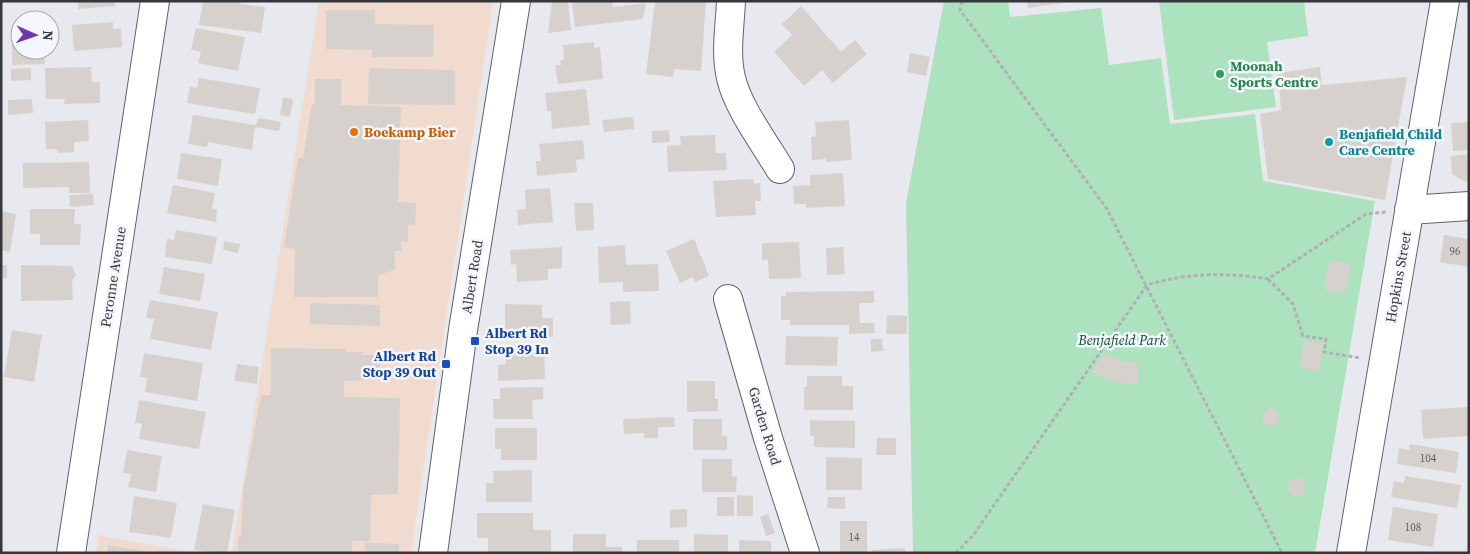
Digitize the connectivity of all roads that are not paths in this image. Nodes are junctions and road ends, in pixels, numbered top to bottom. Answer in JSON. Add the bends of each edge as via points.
{"nodes":[{"id":1,"x":155,"y":1,"type":"edge"},
{"id":2,"x":516,"y":1,"type":"edge"},
{"id":3,"x":732,"y":1,"type":"edge"},
{"id":4,"x":1445,"y":1,"type":"edge"},
{"id":5,"x":780,"y":168,"type":"dead end"},
{"id":6,"x":1469,"y":206,"type":"edge"},
{"id":7,"x":1409,"y":210,"type":"junction"},
{"id":8,"x":728,"y":299,"type":"dead end"},
{"id":9,"x":70,"y":553,"type":"edge"},
{"id":10,"x":433,"y":553,"type":"edge"},
{"id":11,"x":805,"y":553,"type":"edge"},
{"id":12,"x":1351,"y":553,"type":"edge"}],
"edges":[{"from":1,"to":9,"type":"street","name":"Peronne Avenue"},
{"from":2,"to":10,"type":"street","name":"Albert Road","via":[[462,337]]},
{"from":3,"to":5,"type":"street","via":[[728,53],[731,78],[738,97]]},
{"from":4,"to":7,"type":"street","name":"Hopkins Street"},
{"from":6,"to":7,"type":"street"},
{"from":7,"to":12,"type":"street","name":"Hopkins Street"},
{"from":8,"to":11,"type":"street","name":"Garden Road"}]}
